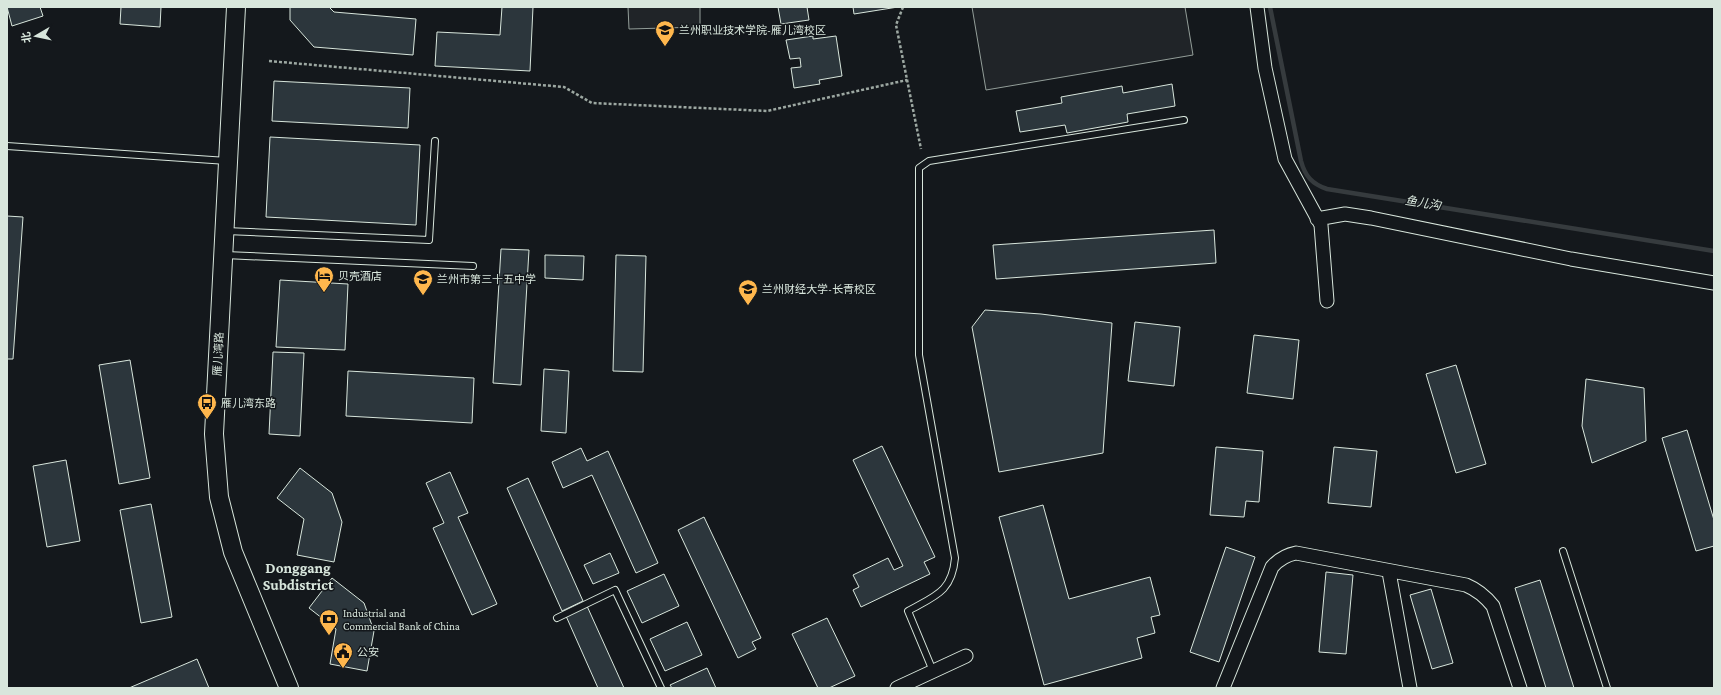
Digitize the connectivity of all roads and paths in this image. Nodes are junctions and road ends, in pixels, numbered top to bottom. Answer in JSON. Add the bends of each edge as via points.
{"nodes":[{"id":1,"x":236,"y":7,"type":"edge"},
{"id":2,"x":903,"y":7,"type":"edge"},
{"id":3,"x":1257,"y":7,"type":"edge"},
{"id":4,"x":269,"y":61,"type":"dead end"},
{"id":5,"x":907,"y":80,"type":"junction"},
{"id":6,"x":1184,"y":120,"type":"dead end"},
{"id":7,"x":435,"y":141,"type":"dead end"},
{"id":8,"x":7,"y":146,"type":"edge"},
{"id":9,"x":921,"y":149,"type":"dead end"},
{"id":10,"x":228,"y":161,"type":"junction"},
{"id":11,"x":1317,"y":218,"type":"junction"},
{"id":12,"x":225,"y":230,"type":"junction"},
{"id":13,"x":223,"y":255,"type":"junction"},
{"id":14,"x":474,"y":266,"type":"dead end"},
{"id":15,"x":1714,"y":283,"type":"edge"},
{"id":16,"x":1327,"y":301,"type":"dead end"},
{"id":17,"x":1563,"y":551,"type":"dead end"},
{"id":18,"x":1389,"y":572,"type":"junction"},
{"id":19,"x":557,"y":618,"type":"dead end"},
{"id":20,"x":966,"y":656,"type":"dead end"},
{"id":21,"x":932,"y":671,"type":"junction"},
{"id":22,"x":289,"y":688,"type":"edge"},
{"id":23,"x":661,"y":688,"type":"edge"},
{"id":24,"x":897,"y":688,"type":"edge"},
{"id":25,"x":1223,"y":688,"type":"edge"},
{"id":26,"x":1410,"y":688,"type":"edge"},
{"id":27,"x":1520,"y":688,"type":"edge"},
{"id":28,"x":1607,"y":688,"type":"edge"}],
"edges":[{"from":1,"to":10,"type":"main road","name":"雁儿湾路"},
{"from":2,"to":5,"type":"path","via":[[896,25]]},
{"from":3,"to":11,"type":"street","via":[[1265,68],[1285,159]]},
{"from":4,"to":5,"type":"path","via":[[564,87],[592,103],[767,111]]},
{"from":5,"to":9,"type":"path"},
{"from":6,"to":21,"type":"lane","via":[[929,162],[919,168],[919,355],[955,558],[954,571],[941,593],[908,611]]},
{"from":7,"to":12,"type":"lane","via":[[429,240]]},
{"from":8,"to":10,"type":"lane"},
{"from":10,"to":12,"type":"main road","name":"雁儿湾路"},
{"from":11,"to":15,"type":"street","via":[[1345,214],[1371,218],[1571,259]]},
{"from":11,"to":16,"type":"street","via":[[1321,225]]},
{"from":12,"to":13,"type":"main road","name":"雁儿湾路"},
{"from":13,"to":14,"type":"lane"},
{"from":13,"to":22,"type":"main road","name":"雁儿湾路","via":[[214,434],[219,497],[233,552]]},
{"from":17,"to":28,"type":"lane"},
{"from":18,"to":25,"type":"street","via":[[1296,553],[1278,560],[1272,567]]},
{"from":18,"to":26,"type":"street"},
{"from":18,"to":27,"type":"street","via":[[1466,584],[1477,589],[1493,606]]},
{"from":19,"to":23,"type":"lane","via":[[615,590]]},
{"from":20,"to":21,"type":"street"},
{"from":21,"to":24,"type":"street"}]}
